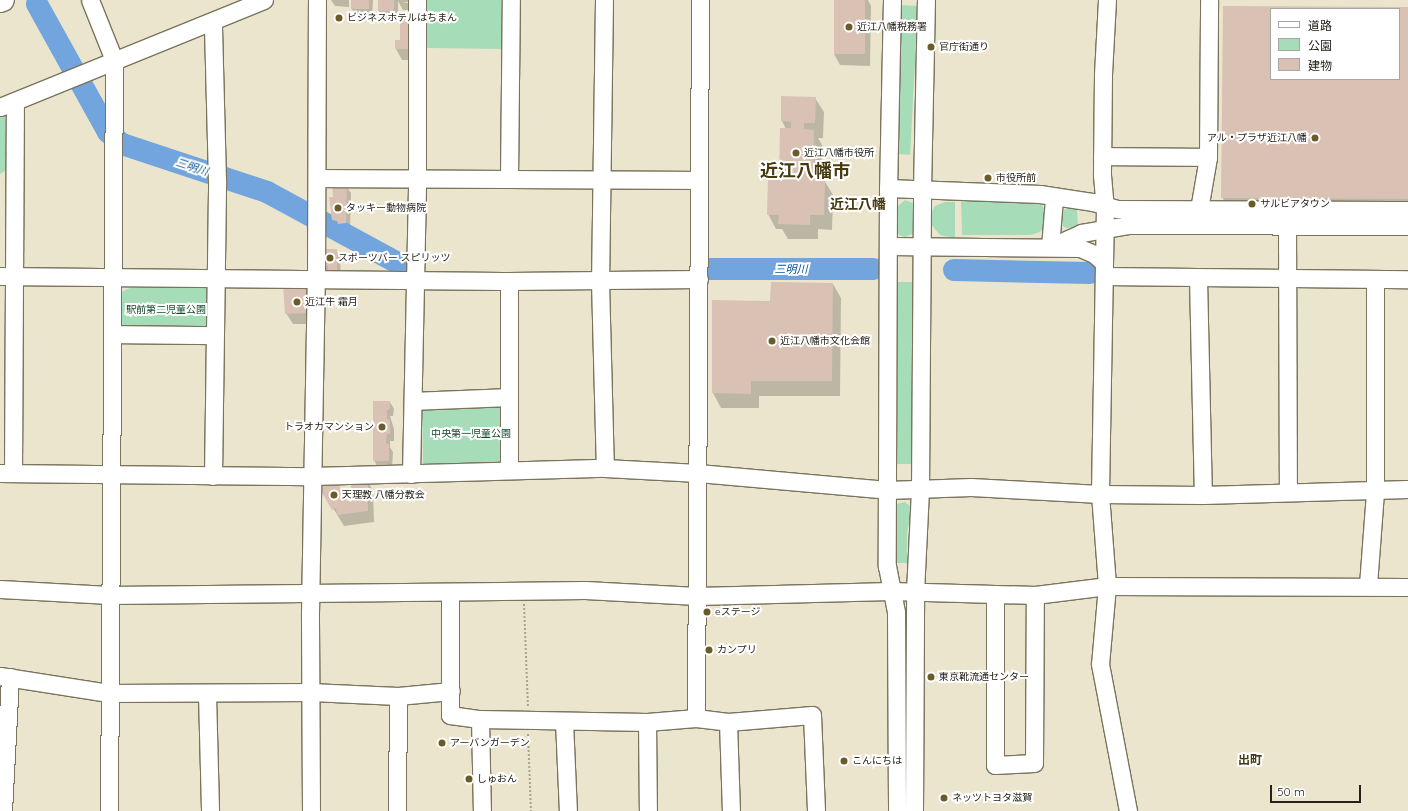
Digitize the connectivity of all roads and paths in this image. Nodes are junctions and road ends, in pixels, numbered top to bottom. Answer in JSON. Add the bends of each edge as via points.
{"nodes":[{"id":1,"x":3,"y":0,"type":"edge"},
{"id":2,"x":90,"y":0,"type":"edge"},
{"id":3,"x":264,"y":0,"type":"edge"},
{"id":4,"x":317,"y":0,"type":"edge"},
{"id":5,"x":416,"y":0,"type":"edge"},
{"id":6,"x":511,"y":0,"type":"edge"},
{"id":7,"x":604,"y":0,"type":"edge"},
{"id":8,"x":700,"y":0,"type":"edge"},
{"id":9,"x":892,"y":0,"type":"edge"},
{"id":10,"x":926,"y":0,"type":"edge"},
{"id":11,"x":1107,"y":0,"type":"edge"},
{"id":12,"x":1209,"y":0,"type":"edge"},
{"id":13,"x":0,"y":1,"type":"edge"},
{"id":14,"x":213,"y":22,"type":"junction"},
{"id":15,"x":114,"y":60,"type":"junction"},
{"id":16,"x":7,"y":104,"type":"edge"},
{"id":17,"x":1102,"y":156,"type":"junction"},
{"id":18,"x":1208,"y":157,"type":"junction"},
{"id":19,"x":6,"y":177,"type":"edge"},
{"id":20,"x":316,"y":178,"type":"junction"},
{"id":21,"x":417,"y":178,"type":"junction"},
{"id":22,"x":510,"y":178,"type":"junction"},
{"id":23,"x":601,"y":180,"type":"junction"},
{"id":24,"x":699,"y":180,"type":"junction"},
{"id":25,"x":888,"y":188,"type":"junction"},
{"id":26,"x":922,"y":190,"type":"junction"},
{"id":27,"x":1054,"y":198,"type":"junction"},
{"id":28,"x":1104,"y":207,"type":"junction"},
{"id":29,"x":1199,"y":210,"type":"junction"},
{"id":30,"x":1408,"y":210,"type":"edge"},
{"id":31,"x":1408,"y":226,"type":"edge"},
{"id":32,"x":1196,"y":227,"type":"junction"},
{"id":33,"x":1288,"y":227,"type":"junction"},
{"id":34,"x":1104,"y":229,"type":"junction"},
{"id":35,"x":888,"y":246,"type":"junction"},
{"id":36,"x":921,"y":247,"type":"junction"},
{"id":37,"x":1050,"y":247,"type":"junction"},
{"id":38,"x":1104,"y":270,"type":"junction"},
{"id":39,"x":8,"y":276,"type":"edge"},
{"id":40,"x":114,"y":278,"type":"junction"},
{"id":41,"x":215,"y":278,"type":"junction"},
{"id":42,"x":1198,"y":278,"type":"junction"},
{"id":43,"x":1287,"y":278,"type":"junction"},
{"id":44,"x":316,"y":279,"type":"junction"},
{"id":45,"x":699,"y":279,"type":"junction"},
{"id":46,"x":1375,"y":279,"type":"junction"},
{"id":47,"x":1408,"y":279,"type":"edge"},
{"id":48,"x":415,"y":281,"type":"junction"},
{"id":49,"x":510,"y":281,"type":"junction"},
{"id":50,"x":600,"y":281,"type":"junction"},
{"id":51,"x":113,"y":334,"type":"junction"},
{"id":52,"x":214,"y":335,"type":"junction"},
{"id":53,"x":508,"y":397,"type":"junction"},
{"id":54,"x":413,"y":401,"type":"junction"},
{"id":55,"x":605,"y":468,"type":"junction"},
{"id":56,"x":509,"y":470,"type":"junction"},
{"id":57,"x":7,"y":473,"type":"edge"},
{"id":58,"x":113,"y":473,"type":"junction"},
{"id":59,"x":698,"y":473,"type":"junction"},
{"id":60,"x":411,"y":474,"type":"junction"},
{"id":61,"x":213,"y":476,"type":"junction"},
{"id":62,"x":312,"y":476,"type":"junction"},
{"id":63,"x":1408,"y":489,"type":"edge"},
{"id":64,"x":888,"y":490,"type":"junction"},
{"id":65,"x":920,"y":490,"type":"junction"},
{"id":66,"x":1374,"y":491,"type":"junction"},
{"id":67,"x":1288,"y":492,"type":"junction"},
{"id":68,"x":1100,"y":494,"type":"junction"},
{"id":69,"x":1202,"y":495,"type":"junction"},
{"id":70,"x":1368,"y":585,"type":"junction"},
{"id":71,"x":1107,"y":586,"type":"junction"},
{"id":72,"x":1408,"y":587,"type":"edge"},
{"id":73,"x":0,"y":589,"type":"edge"},
{"id":74,"x":891,"y":591,"type":"junction"},
{"id":75,"x":450,"y":592,"type":"junction"},
{"id":76,"x":915,"y":592,"type":"junction"},
{"id":77,"x":310,"y":593,"type":"junction"},
{"id":78,"x":995,"y":594,"type":"junction"},
{"id":79,"x":1035,"y":594,"type":"junction"},
{"id":80,"x":109,"y":595,"type":"junction"},
{"id":81,"x":697,"y":596,"type":"junction"},
{"id":82,"x":5,"y":677,"type":"edge"},
{"id":83,"x":451,"y":691,"type":"junction"},
{"id":84,"x":310,"y":692,"type":"junction"},
{"id":85,"x":109,"y":693,"type":"junction"},
{"id":86,"x":207,"y":694,"type":"junction"},
{"id":87,"x":398,"y":696,"type":"junction"},
{"id":88,"x":696,"y":718,"type":"junction"},
{"id":89,"x":480,"y":719,"type":"junction"},
{"id":90,"x":564,"y":721,"type":"junction"},
{"id":91,"x":647,"y":722,"type":"junction"},
{"id":92,"x":728,"y":722,"type":"junction"},
{"id":93,"x":3,"y":811,"type":"edge"},
{"id":94,"x":109,"y":811,"type":"edge"},
{"id":95,"x":210,"y":811,"type":"edge"},
{"id":96,"x":311,"y":811,"type":"edge"},
{"id":97,"x":397,"y":811,"type":"edge"},
{"id":98,"x":482,"y":811,"type":"edge"},
{"id":99,"x":568,"y":811,"type":"edge"},
{"id":100,"x":648,"y":811,"type":"edge"},
{"id":101,"x":731,"y":811,"type":"edge"},
{"id":102,"x":816,"y":811,"type":"edge"},
{"id":103,"x":897,"y":811,"type":"edge"},
{"id":104,"x":914,"y":811,"type":"edge"},
{"id":105,"x":1128,"y":811,"type":"edge"}],
"edges":[{"from":1,"to":13,"type":"main road"},
{"from":2,"to":15,"type":"street"},
{"from":3,"to":14,"type":"street"},
{"from":4,"to":20,"type":"street"},
{"from":5,"to":21,"type":"street"},
{"from":6,"to":22,"type":"street"},
{"from":7,"to":23,"type":"street"},
{"from":8,"to":24,"type":"street"},
{"from":9,"to":25,"type":"street"},
{"from":10,"to":26,"type":"street"},
{"from":11,"to":17,"type":"street"},
{"from":12,"to":18,"type":"street"},
{"from":14,"to":15,"type":"street"},
{"from":14,"to":41,"type":"street"},
{"from":15,"to":16,"type":"street"},
{"from":15,"to":40,"type":"street"},
{"from":16,"to":19,"type":"street"},
{"from":17,"to":18,"type":"street"},
{"from":17,"to":28,"type":"street"},
{"from":18,"to":29,"type":"street"},
{"from":19,"to":39,"type":"street"},
{"from":20,"to":21,"type":"street"},
{"from":20,"to":44,"type":"street"},
{"from":21,"to":22,"type":"street"},
{"from":21,"to":48,"type":"street"},
{"from":22,"to":23,"type":"street"},
{"from":23,"to":24,"type":"street"},
{"from":23,"to":50,"type":"street"},
{"from":24,"to":45,"type":"street"},
{"from":25,"to":26,"type":"street"},
{"from":25,"to":35,"type":"street"},
{"from":26,"to":27,"type":"street","via":[[1040,194]]},
{"from":26,"to":36,"type":"street"},
{"from":27,"to":28,"type":"street","via":[[1093,202]]},
{"from":27,"to":37,"type":"street"},
{"from":28,"to":29,"type":"street"},
{"from":28,"to":34,"type":"street"},
{"from":29,"to":30,"type":"street"},
{"from":29,"to":32,"type":"street"},
{"from":31,"to":33,"type":"street"},
{"from":32,"to":33,"type":"street"},
{"from":32,"to":34,"type":"street","via":[[1128,225]]},
{"from":33,"to":43,"type":"street"},
{"from":34,"to":37,"type":"street","via":[[1081,233]]},
{"from":34,"to":38,"type":"street"},
{"from":35,"to":36,"type":"street"},
{"from":35,"to":64,"type":"street"},
{"from":36,"to":37,"type":"street"},
{"from":36,"to":65,"type":"street"},
{"from":37,"to":38,"type":"street","via":[[1080,248],[1094,254]]},
{"from":38,"to":42,"type":"street"},
{"from":38,"to":68,"type":"street"},
{"from":39,"to":40,"type":"street"},
{"from":39,"to":57,"type":"street"},
{"from":40,"to":41,"type":"street"},
{"from":40,"to":51,"type":"street"},
{"from":41,"to":44,"type":"street"},
{"from":41,"to":52,"type":"street"},
{"from":42,"to":43,"type":"street"},
{"from":42,"to":69,"type":"street"},
{"from":43,"to":46,"type":"street"},
{"from":43,"to":67,"type":"street"},
{"from":44,"to":48,"type":"street"},
{"from":44,"to":62,"type":"street"},
{"from":45,"to":50,"type":"street"},
{"from":45,"to":59,"type":"street"},
{"from":46,"to":47,"type":"street"},
{"from":46,"to":66,"type":"street"},
{"from":48,"to":49,"type":"street"},
{"from":48,"to":54,"type":"street"},
{"from":49,"to":50,"type":"street"},
{"from":49,"to":53,"type":"street"},
{"from":50,"to":55,"type":"street"},
{"from":51,"to":52,"type":"street"},
{"from":51,"to":58,"type":"street"},
{"from":52,"to":61,"type":"street"},
{"from":53,"to":54,"type":"street"},
{"from":53,"to":56,"type":"street"},
{"from":54,"to":60,"type":"street"},
{"from":55,"to":56,"type":"street"},
{"from":55,"to":59,"type":"street"},
{"from":56,"to":60,"type":"street"},
{"from":57,"to":58,"type":"street"},
{"from":58,"to":61,"type":"street"},
{"from":58,"to":80,"type":"street"},
{"from":59,"to":64,"type":"street"},
{"from":59,"to":81,"type":"street"},
{"from":60,"to":62,"type":"street"},
{"from":61,"to":62,"type":"street"},
{"from":62,"to":77,"type":"street"},
{"from":63,"to":66,"type":"street"},
{"from":64,"to":65,"type":"street"},
{"from":64,"to":74,"type":"street","via":[[887,566]]},
{"from":65,"to":68,"type":"street","via":[[971,487]]},
{"from":65,"to":76,"type":"street"},
{"from":66,"to":67,"type":"street"},
{"from":66,"to":70,"type":"street"},
{"from":67,"to":69,"type":"street"},
{"from":68,"to":69,"type":"street"},
{"from":68,"to":71,"type":"street"},
{"from":70,"to":71,"type":"street"},
{"from":70,"to":72,"type":"street"},
{"from":71,"to":79,"type":"street"},
{"from":71,"to":105,"type":"street","via":[[1100,664]]},
{"from":73,"to":80,"type":"street"},
{"from":74,"to":76,"type":"street"},
{"from":74,"to":81,"type":"street"},
{"from":74,"to":103,"type":"street","via":[[896,612]]},
{"from":75,"to":77,"type":"street"},
{"from":75,"to":81,"type":"street","via":[[585,590]]},
{"from":75,"to":83,"type":"street"},
{"from":76,"to":78,"type":"street"},
{"from":76,"to":104,"type":"street"},
{"from":77,"to":80,"type":"street"},
{"from":77,"to":84,"type":"street"},
{"from":78,"to":79,"type":"street"},
{"from":78,"to":79,"type":"street","via":[[995,765],[1034,763]]},
{"from":80,"to":85,"type":"street"},
{"from":81,"to":88,"type":"street"},
{"from":82,"to":85,"type":"street"},
{"from":82,"to":93,"type":"street"},
{"from":83,"to":87,"type":"street"},
{"from":83,"to":89,"type":"street","via":[[450,715]]},
{"from":84,"to":86,"type":"street"},
{"from":84,"to":87,"type":"street"},
{"from":84,"to":96,"type":"street"},
{"from":85,"to":86,"type":"street"},
{"from":85,"to":94,"type":"street"},
{"from":86,"to":95,"type":"street"},
{"from":87,"to":97,"type":"street"},
{"from":88,"to":91,"type":"street"},
{"from":88,"to":92,"type":"street"},
{"from":89,"to":90,"type":"street"},
{"from":89,"to":98,"type":"street"},
{"from":90,"to":91,"type":"street"},
{"from":90,"to":99,"type":"street"},
{"from":91,"to":100,"type":"street"},
{"from":92,"to":101,"type":"street"},
{"from":92,"to":102,"type":"street","via":[[812,715]]}]}
